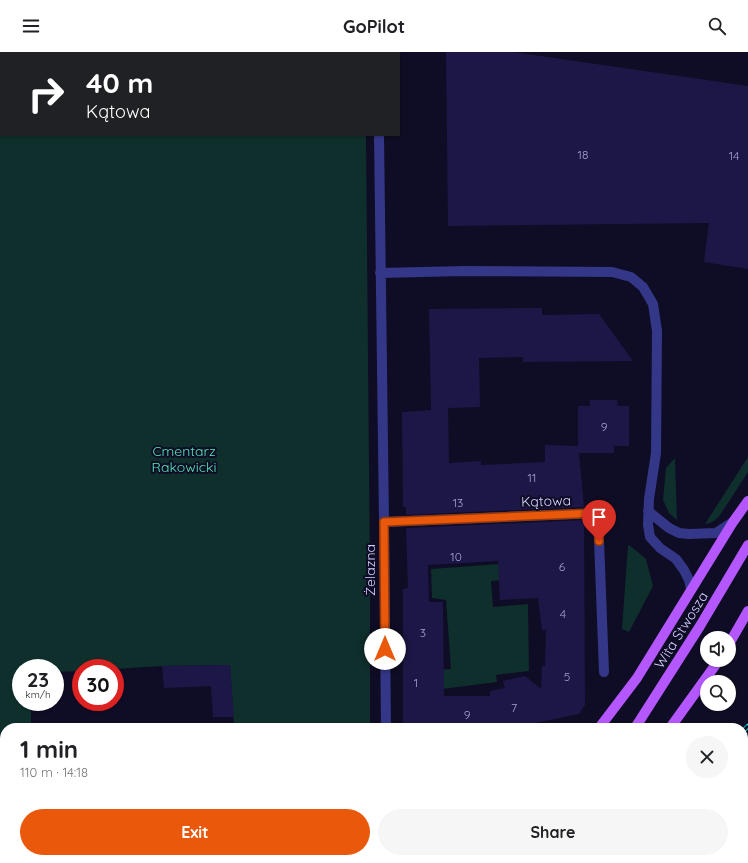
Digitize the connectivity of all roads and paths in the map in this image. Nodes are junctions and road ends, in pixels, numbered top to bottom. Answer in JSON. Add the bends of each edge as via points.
{"nodes":[{"id":1,"x":379,"y":136,"type":"edge"},
{"id":2,"x":380,"y":273,"type":"junction"},
{"id":3,"x":748,"y":501,"type":"edge"},
{"id":4,"x":648,"y":511,"type":"junction"},
{"id":5,"x":384,"y":522,"type":"junction"},
{"id":6,"x":734,"y":522,"type":"junction"},
{"id":7,"x":748,"y":545,"type":"edge"},
{"id":8,"x":691,"y":589,"type":"junction"},
{"id":9,"x":748,"y":611,"type":"edge"},
{"id":10,"x":736,"y":632,"type":"edge"},
{"id":11,"x":714,"y":667,"type":"edge"},
{"id":12,"x":604,"y":672,"type":"dead end"},
{"id":13,"x":386,"y":723,"type":"edge"},
{"id":14,"x":603,"y":723,"type":"edge"},
{"id":15,"x":638,"y":723,"type":"edge"},
{"id":16,"x":674,"y":723,"type":"edge"},
{"id":17,"x":84,"y":863,"type":"edge"},
{"id":18,"x":88,"y":863,"type":"edge"}],
"edges":[{"from":1,"to":2,"type":"street","name":"Żelazna"},
{"from":2,"to":4,"type":"street","via":[[612,272],[631,277],[643,287],[654,304],[657,331],[656,453]]},
{"from":2,"to":5,"type":"street","name":"Żelazna"},
{"from":3,"to":6,"type":"main road"},
{"from":4,"to":6,"type":"street","via":[[679,533],[716,533]]},
{"from":4,"to":8,"type":"street","via":[[650,538],[676,559],[684,570]]},
{"from":5,"to":12,"type":"street","name":"Kątowa","via":[[598,513]]},
{"from":5,"to":13,"type":"street","name":"Żelazna"},
{"from":6,"to":8,"type":"main road"},
{"from":7,"to":15,"type":"main road","name":"Wita Stwosza"},
{"from":8,"to":14,"type":"main road","via":[[636,678]]},
{"from":9,"to":10,"type":"main road"},
{"from":11,"to":16,"type":"main road"},
{"from":17,"to":18,"type":"main road"}]}
